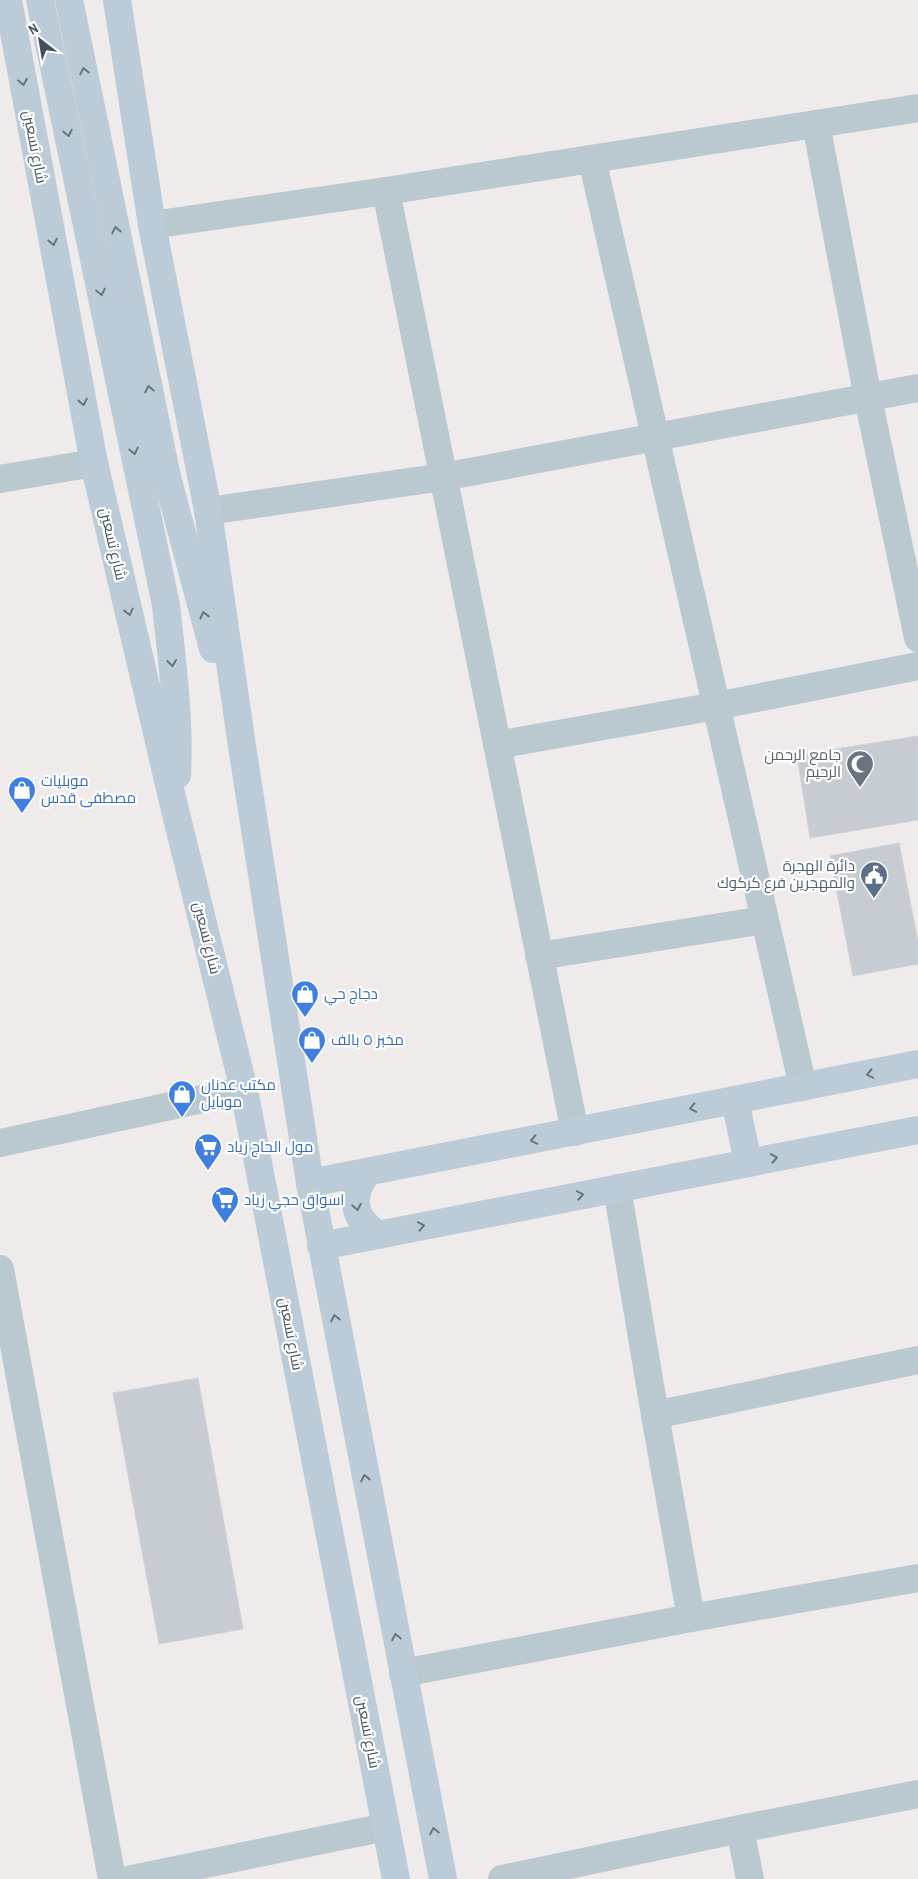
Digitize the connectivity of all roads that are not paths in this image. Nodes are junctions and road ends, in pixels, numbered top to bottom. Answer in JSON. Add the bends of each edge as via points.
{"nodes":[{"id":1,"x":8,"y":0,"type":"edge"},
{"id":2,"x":40,"y":0,"type":"edge"},
{"id":3,"x":69,"y":0,"type":"edge"},
{"id":4,"x":117,"y":0,"type":"edge"},
{"id":5,"x":918,"y":108,"type":"edge"},
{"id":6,"x":816,"y":124,"type":"junction"},
{"id":7,"x":592,"y":159,"type":"junction"},
{"id":8,"x":386,"y":191,"type":"junction"},
{"id":9,"x":152,"y":225,"type":"junction"},
{"id":10,"x":918,"y":388,"type":"edge"},
{"id":11,"x":868,"y":398,"type":"junction"},
{"id":12,"x":655,"y":438,"type":"junction"},
{"id":13,"x":94,"y":463,"type":"junction"},
{"id":14,"x":443,"y":477,"type":"junction"},
{"id":15,"x":0,"y":479,"type":"edge"},
{"id":16,"x":208,"y":511,"type":"junction"},
{"id":17,"x":918,"y":638,"type":"edge"},
{"id":18,"x":918,"y":666,"type":"edge"},
{"id":19,"x":716,"y":706,"type":"junction"},
{"id":20,"x":497,"y":745,"type":"junction"},
{"id":21,"x":242,"y":746,"type":"junction"},
{"id":22,"x":175,"y":810,"type":"junction"},
{"id":23,"x":764,"y":920,"type":"junction"},
{"id":24,"x":539,"y":956,"type":"junction"},
{"id":25,"x":918,"y":1064,"type":"edge"},
{"id":26,"x":803,"y":1087,"type":"junction"},
{"id":27,"x":244,"y":1090,"type":"junction"},
{"id":28,"x":736,"y":1100,"type":"junction"},
{"id":29,"x":918,"y":1130,"type":"edge"},
{"id":30,"x":575,"y":1132,"type":"junction"},
{"id":31,"x":0,"y":1143,"type":"edge"},
{"id":32,"x":748,"y":1162,"type":"junction"},
{"id":33,"x":366,"y":1174,"type":"junction"},
{"id":34,"x":310,"y":1183,"type":"junction"},
{"id":35,"x":617,"y":1188,"type":"junction"},
{"id":36,"x":379,"y":1235,"type":"junction"},
{"id":37,"x":321,"y":1246,"type":"junction"},
{"id":38,"x":0,"y":1270,"type":"edge"},
{"id":39,"x":918,"y":1360,"type":"edge"},
{"id":40,"x":655,"y":1415,"type":"junction"},
{"id":41,"x":918,"y":1578,"type":"edge"},
{"id":42,"x":691,"y":1618,"type":"junction"},
{"id":43,"x":403,"y":1673,"type":"junction"},
{"id":44,"x":918,"y":1794,"type":"edge"},
{"id":45,"x":386,"y":1828,"type":"junction"},
{"id":46,"x":740,"y":1829,"type":"junction"},
{"id":47,"x":112,"y":1879,"type":"edge"},
{"id":48,"x":132,"y":1879,"type":"edge"},
{"id":49,"x":396,"y":1879,"type":"edge"},
{"id":50,"x":443,"y":1879,"type":"edge"},
{"id":51,"x":502,"y":1879,"type":"edge"},
{"id":52,"x":750,"y":1879,"type":"edge"}],
"edges":[{"from":1,"to":13,"type":"main road","name":"شارع تسعين","one_way":true},
{"from":2,"to":22,"type":"main road","one_way":true,"via":[[166,605],[178,746]]},
{"from":21,"to":3,"type":"main road","one_way":true,"via":[[167,477]]},
{"from":4,"to":9,"type":"main road"},
{"from":5,"to":6,"type":"street"},
{"from":6,"to":7,"type":"street"},
{"from":6,"to":11,"type":"street"},
{"from":7,"to":8,"type":"street"},
{"from":7,"to":12,"type":"street"},
{"from":8,"to":9,"type":"street"},
{"from":8,"to":14,"type":"street"},
{"from":9,"to":16,"type":"main road"},
{"from":10,"to":11,"type":"street"},
{"from":11,"to":12,"type":"street"},
{"from":11,"to":17,"type":"street"},
{"from":12,"to":14,"type":"street"},
{"from":12,"to":19,"type":"street"},
{"from":13,"to":15,"type":"street"},
{"from":13,"to":22,"type":"main road","name":"شارع تسعين","one_way":true},
{"from":14,"to":16,"type":"street"},
{"from":14,"to":20,"type":"street"},
{"from":16,"to":21,"type":"main road"},
{"from":18,"to":19,"type":"street"},
{"from":19,"to":20,"type":"street"},
{"from":19,"to":23,"type":"street"},
{"from":20,"to":24,"type":"street"},
{"from":21,"to":34,"type":"main road"},
{"from":22,"to":27,"type":"main road","name":"شارع تسعين"},
{"from":23,"to":24,"type":"street"},
{"from":23,"to":26,"type":"street"},
{"from":24,"to":30,"type":"street"},
{"from":25,"to":26,"type":"main road","one_way":true},
{"from":26,"to":28,"type":"main road"},
{"from":27,"to":31,"type":"street"},
{"from":27,"to":45,"type":"main road","name":"شارع تسعين"},
{"from":28,"to":30,"type":"main road","one_way":true},
{"from":28,"to":32,"type":"main road"},
{"from":32,"to":29,"type":"main road","one_way":true},
{"from":30,"to":33,"type":"main road","one_way":true},
{"from":32,"to":35,"type":"main road"},
{"from":33,"to":34,"type":"main road"},
{"from":33,"to":36,"type":"main road","one_way":true,"via":[[359,1183],[356,1207],[360,1219]]},
{"from":34,"to":37,"type":"main road"},
{"from":36,"to":35,"type":"main road","one_way":true},
{"from":35,"to":40,"type":"street"},
{"from":36,"to":37,"type":"main road"},
{"from":43,"to":37,"type":"main road","one_way":true},
{"from":38,"to":47,"type":"street"},
{"from":39,"to":40,"type":"street"},
{"from":40,"to":42,"type":"street"},
{"from":41,"to":42,"type":"street"},
{"from":42,"to":43,"type":"street"},
{"from":50,"to":43,"type":"main road","one_way":true},
{"from":44,"to":46,"type":"street"},
{"from":45,"to":48,"type":"street"},
{"from":45,"to":49,"type":"main road","name":"شارع تسعين"},
{"from":46,"to":51,"type":"street"},
{"from":46,"to":52,"type":"street"}]}
